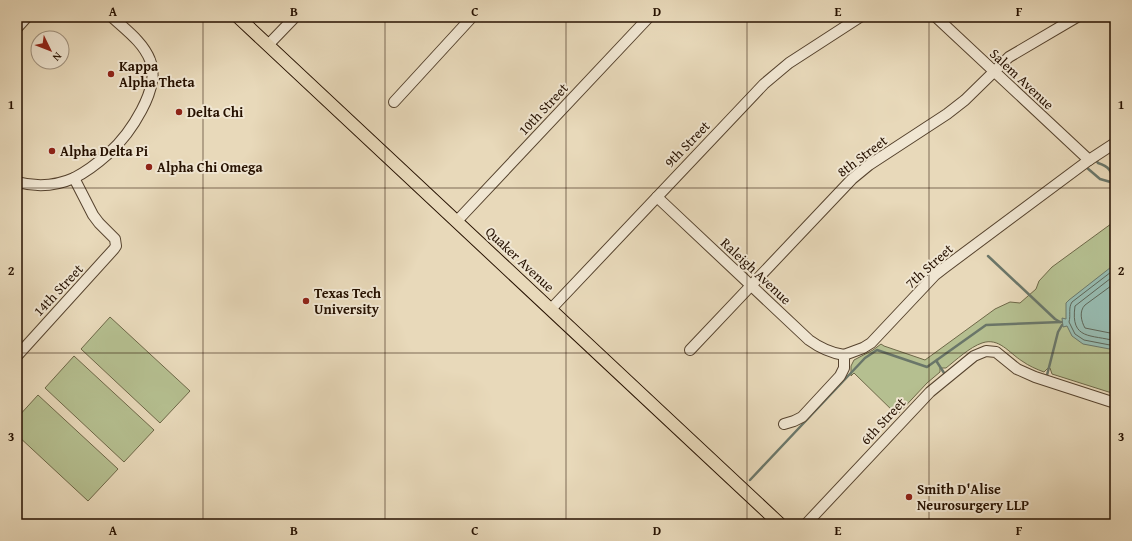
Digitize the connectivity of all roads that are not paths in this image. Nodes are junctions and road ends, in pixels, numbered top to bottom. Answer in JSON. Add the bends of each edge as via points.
{"nodes":[{"id":1,"x":27,"y":17,"type":"edge"},
{"id":2,"x":112,"y":17,"type":"edge"},
{"id":3,"x":238,"y":17,"type":"edge"},
{"id":4,"x":295,"y":17,"type":"edge"},
{"id":5,"x":649,"y":17,"type":"edge"},
{"id":6,"x":860,"y":17,"type":"edge"},
{"id":7,"x":936,"y":17,"type":"edge"},
{"id":8,"x":1077,"y":17,"type":"edge"},
{"id":9,"x":467,"y":19,"type":"edge"},
{"id":10,"x":17,"y":28,"type":"edge"},
{"id":11,"x":268,"y":45,"type":"junction"},
{"id":12,"x":994,"y":72,"type":"junction"},
{"id":13,"x":394,"y":102,"type":"dead end"},
{"id":14,"x":1115,"y":143,"type":"edge"},
{"id":15,"x":1089,"y":160,"type":"junction"},
{"id":16,"x":74,"y":178,"type":"junction"},
{"id":17,"x":17,"y":182,"type":"edge"},
{"id":18,"x":657,"y":197,"type":"junction"},
{"id":19,"x":457,"y":221,"type":"junction"},
{"id":20,"x":750,"y":285,"type":"junction"},
{"id":21,"x":551,"y":309,"type":"junction"},
{"id":22,"x":690,"y":350,"type":"dead end"},
{"id":23,"x":844,"y":355,"type":"junction"},
{"id":24,"x":17,"y":356,"type":"edge"},
{"id":25,"x":1115,"y":403,"type":"edge"},
{"id":26,"x":784,"y":424,"type":"dead end"},
{"id":27,"x":780,"y":524,"type":"edge"},
{"id":28,"x":806,"y":524,"type":"edge"}],
"edges":[{"from":1,"to":10,"type":"street"},
{"from":2,"to":16,"type":"street","via":[[138,41],[151,60],[151,84],[139,115],[125,136],[108,154]]},
{"from":3,"to":11,"type":"main road","name":"Quaker Avenue"},
{"from":4,"to":11,"type":"street"},
{"from":5,"to":19,"type":"street","name":"10th Street"},
{"from":6,"to":18,"type":"street","name":"9th Street","via":[[772,77]]},
{"from":7,"to":12,"type":"street","name":"Salem Avenue"},
{"from":8,"to":12,"type":"street","name":"8th Street","via":[[1009,57]]},
{"from":9,"to":13,"type":"street"},
{"from":11,"to":19,"type":"main road","name":"Quaker Avenue"},
{"from":12,"to":15,"type":"street","name":"Salem Avenue"},
{"from":12,"to":20,"type":"street","name":"8th Street","via":[[947,114],[852,178]]},
{"from":14,"to":15,"type":"street","name":"7th Street"},
{"from":15,"to":23,"type":"street","name":"7th Street","via":[[935,275],[871,343]]},
{"from":16,"to":17,"type":"street","via":[[43,186]]},
{"from":16,"to":24,"type":"street","name":"14th Street","via":[[99,224],[116,241],[114,250]]},
{"from":18,"to":20,"type":"street","name":"Raleigh Avenue"},
{"from":18,"to":21,"type":"street","name":"9th Street"},
{"from":19,"to":21,"type":"main road","name":"Quaker Avenue"},
{"from":20,"to":22,"type":"street","name":"8th Street"},
{"from":20,"to":23,"type":"street","name":"Raleigh Avenue","via":[[812,342],[824,350]]},
{"from":21,"to":27,"type":"main road","name":"Quaker Avenue"},
{"from":23,"to":26,"type":"street","via":[[844,368],[840,376],[802,417]]},
{"from":25,"to":28,"type":"street","name":"6th Street","via":[[1035,378],[1017,369],[996,352],[986,351],[974,356],[930,392]]}]}
